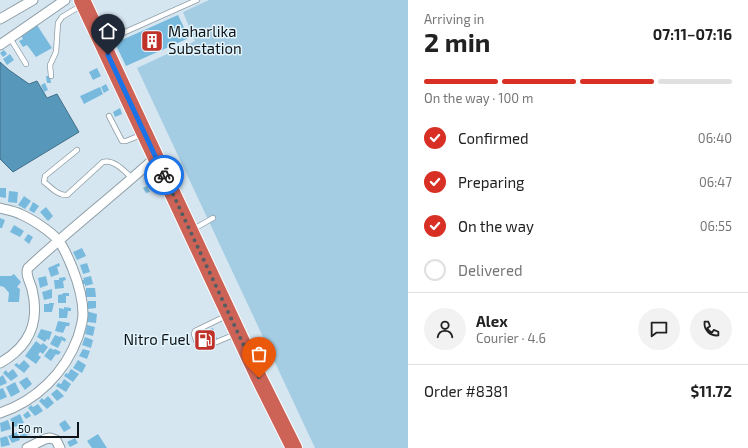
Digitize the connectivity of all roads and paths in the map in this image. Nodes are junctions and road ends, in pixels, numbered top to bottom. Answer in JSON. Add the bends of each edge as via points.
{"nodes":[{"id":1,"x":33,"y":0,"type":"edge"},
{"id":2,"x":65,"y":0,"type":"edge"},
{"id":3,"x":197,"y":0,"type":"edge"},
{"id":4,"x":83,"y":2,"type":"edge"},
{"id":5,"x":19,"y":4,"type":"edge"},
{"id":6,"x":0,"y":19,"type":"edge"},
{"id":7,"x":10,"y":38,"type":"junction"},
{"id":8,"x":102,"y":42,"type":"junction"},
{"id":9,"x":0,"y":45,"type":"edge"},
{"id":10,"x":26,"y":64,"type":"dead end"},
{"id":11,"x":51,"y":76,"type":"dead end"},
{"id":12,"x":109,"y":116,"type":"dead end"},
{"id":13,"x":145,"y":133,"type":"junction"},
{"id":14,"x":77,"y":150,"type":"dead end"},
{"id":15,"x":156,"y":157,"type":"junction"},
{"id":16,"x":132,"y":178,"type":"junction"},
{"id":17,"x":0,"y":208,"type":"edge"},
{"id":18,"x":213,"y":218,"type":"dead end"},
{"id":19,"x":191,"y":230,"type":"junction"},
{"id":20,"x":58,"y":240,"type":"junction"},
{"id":21,"x":230,"y":314,"type":"junction"},
{"id":22,"x":239,"y":333,"type":"junction"},
{"id":23,"x":0,"y":363,"type":"edge"},
{"id":24,"x":0,"y":413,"type":"edge"},
{"id":25,"x":27,"y":448,"type":"edge"},
{"id":26,"x":60,"y":448,"type":"edge"},
{"id":27,"x":294,"y":448,"type":"edge"}],
"edges":[{"from":1,"to":5,"type":"street"},
{"from":2,"to":7,"type":"street"},
{"from":3,"to":8,"type":"lane"},
{"from":4,"to":8,"type":"highway"},
{"from":4,"to":11,"type":"lane","via":[[62,17],[58,23],[56,52],[50,65]]},
{"from":5,"to":6,"type":"street"},
{"from":7,"to":9,"type":"street"},
{"from":7,"to":10,"type":"lane"},
{"from":8,"to":13,"type":"highway"},
{"from":12,"to":13,"type":"lane","via":[[122,141]]},
{"from":13,"to":15,"type":"highway"},
{"from":14,"to":16,"type":"lane","via":[[45,176],[44,182],[58,194],[67,195],[107,161]]},
{"from":15,"to":16,"type":"street"},
{"from":15,"to":19,"type":"highway"},
{"from":16,"to":20,"type":"street"},
{"from":17,"to":20,"type":"street","via":[[21,214]]},
{"from":18,"to":19,"type":"lane"},
{"from":19,"to":21,"type":"highway"},
{"from":20,"to":23,"type":"street","via":[[27,270],[35,306],[31,332],[16,352]]},
{"from":20,"to":24,"type":"street","via":[[82,296],[83,315],[79,334],[65,365],[53,379],[24,403]]},
{"from":21,"to":22,"type":"highway"},
{"from":21,"to":22,"type":"lane","via":[[195,331],[198,346],[202,348]]},
{"from":22,"to":27,"type":"highway"},
{"from":25,"to":26,"type":"street","via":[[50,438],[56,440]]}]}
